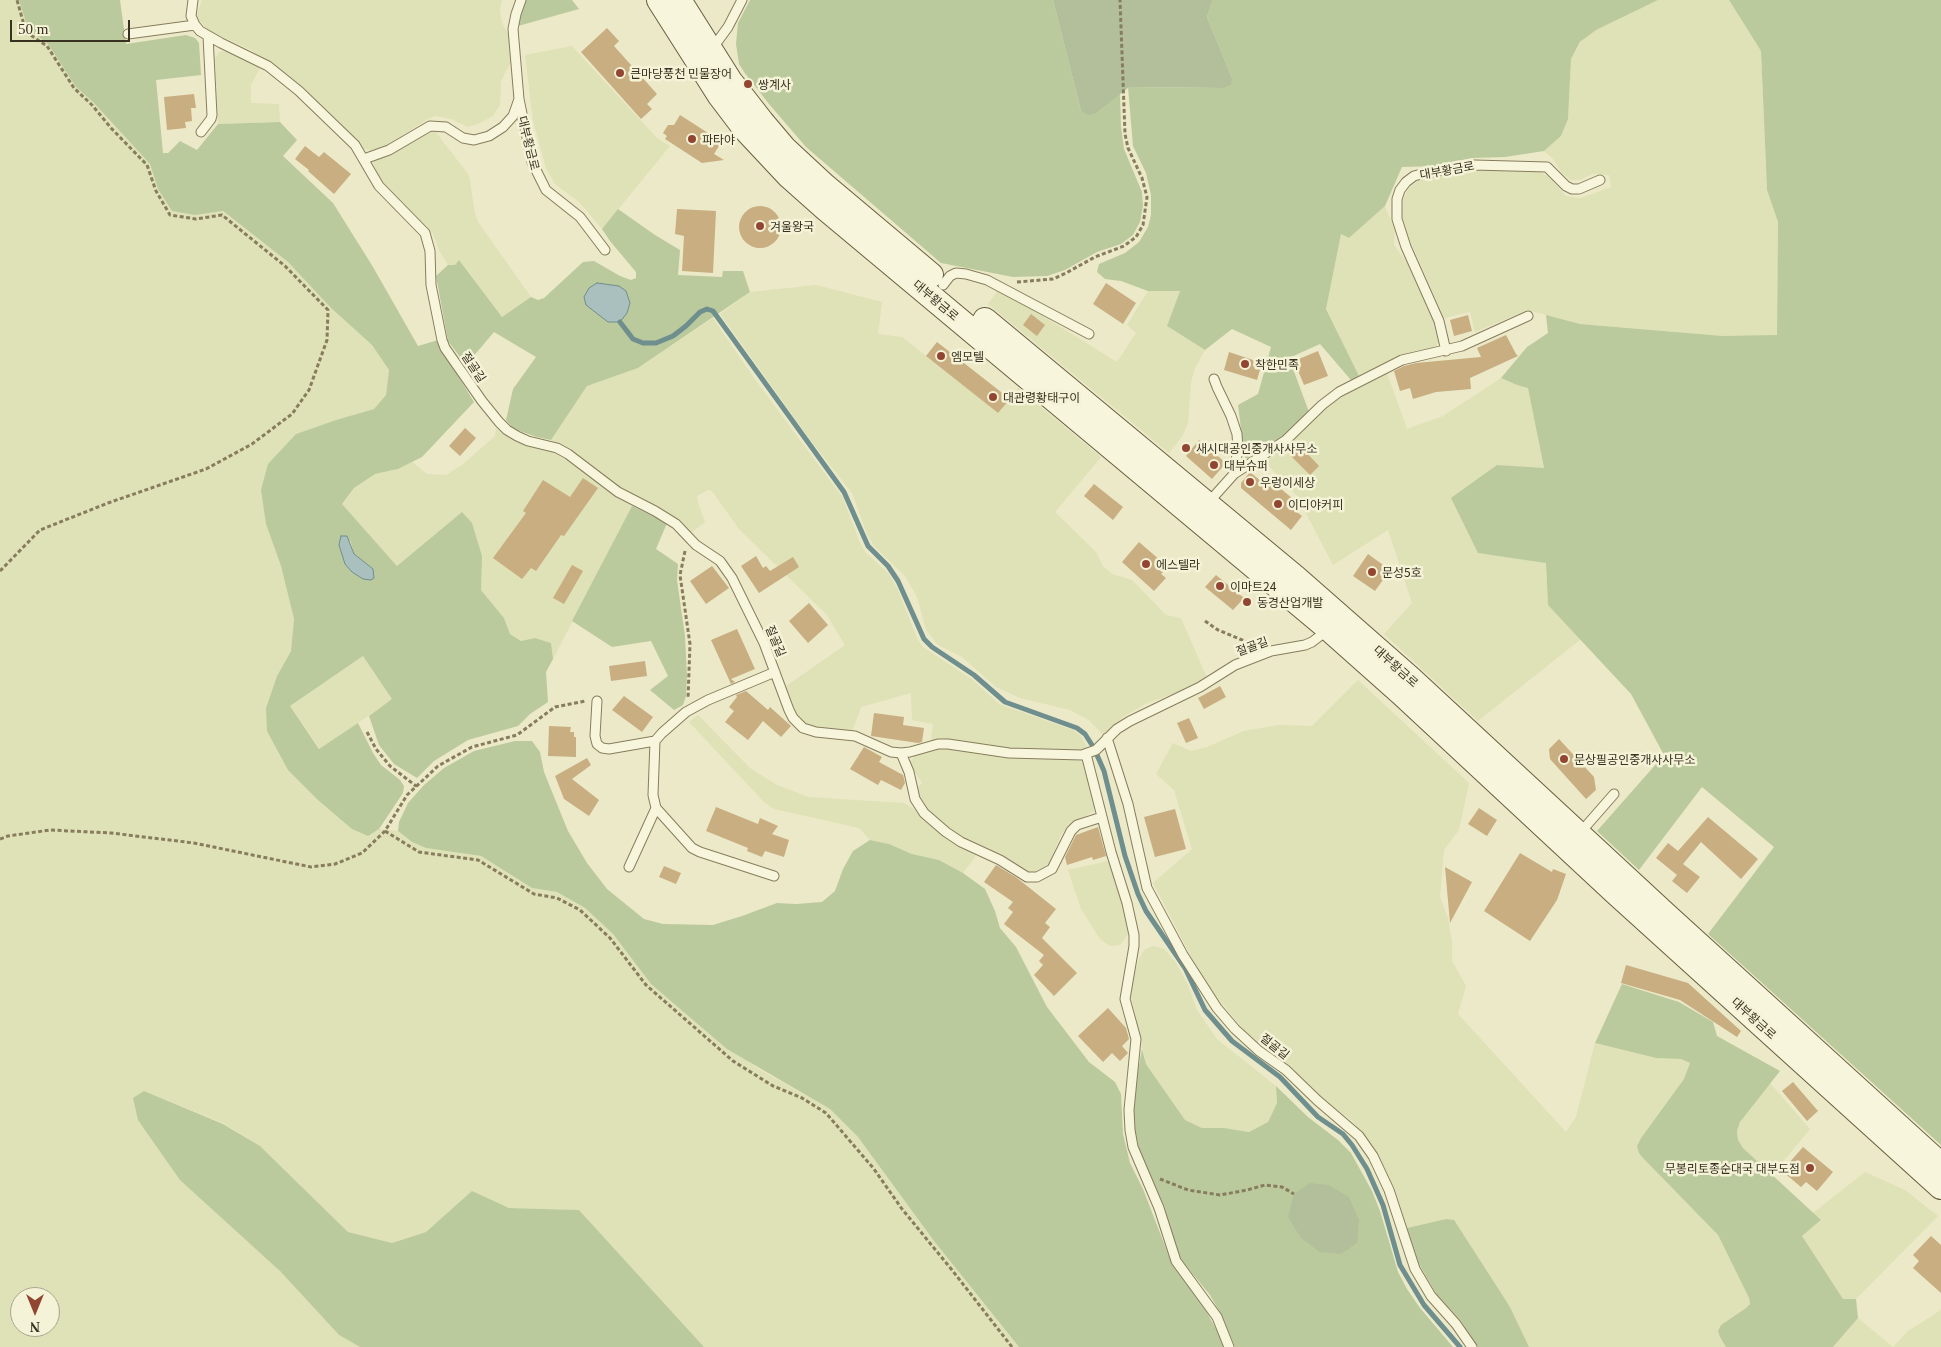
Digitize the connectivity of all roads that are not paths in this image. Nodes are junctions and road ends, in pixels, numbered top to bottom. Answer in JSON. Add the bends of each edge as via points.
{"nodes":[{"id":1,"x":193,"y":0,"type":"edge"},
{"id":2,"x":521,"y":0,"type":"edge"},
{"id":3,"x":659,"y":0,"type":"edge"},
{"id":4,"x":679,"y":0,"type":"edge"},
{"id":5,"x":742,"y":0,"type":"edge"},
{"id":6,"x":195,"y":25,"type":"junction"},
{"id":7,"x":128,"y":34,"type":"dead end"},
{"id":8,"x":208,"y":36,"type":"junction"},
{"id":9,"x":704,"y":56,"type":"junction"},
{"id":10,"x":520,"y":99,"type":"junction"},
{"id":11,"x":201,"y":132,"type":"dead end"},
{"id":12,"x":364,"y":159,"type":"junction"},
{"id":13,"x":1600,"y":180,"type":"dead end"},
{"id":14,"x":605,"y":250,"type":"dead end"},
{"id":15,"x":943,"y":285,"type":"junction"},
{"id":16,"x":1528,"y":316,"type":"dead end"},
{"id":17,"x":1089,"y":334,"type":"dead end"},
{"id":18,"x":1446,"y":351,"type":"junction"},
{"id":19,"x":1214,"y":379,"type":"dead end"},
{"id":20,"x":1234,"y":474,"type":"junction"},
{"id":21,"x":1201,"y":511,"type":"junction"},
{"id":22,"x":1334,"y":622,"type":"junction"},
{"id":23,"x":775,"y":672,"type":"junction"},
{"id":24,"x":597,"y":701,"type":"road end"},
{"id":25,"x":1107,"y":738,"type":"junction"},
{"id":26,"x":655,"y":741,"type":"junction"},
{"id":27,"x":900,"y":753,"type":"junction"},
{"id":28,"x":1086,"y":754,"type":"junction"},
{"id":29,"x":1614,"y":794,"type":"dead end"},
{"id":30,"x":656,"y":808,"type":"junction"},
{"id":31,"x":1102,"y":817,"type":"junction"},
{"id":32,"x":1573,"y":841,"type":"junction"},
{"id":33,"x":628,"y":867,"type":"dead end"},
{"id":34,"x":774,"y":876,"type":"dead end"},
{"id":35,"x":1941,"y":1165,"type":"edge"},
{"id":36,"x":1941,"y":1187,"type":"edge"},
{"id":37,"x":1230,"y":1347,"type":"edge"},
{"id":38,"x":1472,"y":1347,"type":"edge"}],
"edges":[{"from":1,"to":6,"type":"lane","via":[[191,16]]},
{"from":2,"to":10,"type":"lane","name":"대부황금로","via":[[514,29]]},
{"from":3,"to":9,"type":"main road","name":"대부황금로"},
{"from":4,"to":9,"type":"main road","name":"대부황금로"},
{"from":5,"to":9,"type":"lane","via":[[728,27]]},
{"from":6,"to":7,"type":"lane"},
{"from":6,"to":8,"type":"lane","name":"절골길"},
{"from":8,"to":11,"type":"lane","via":[[212,114]]},
{"from":8,"to":12,"type":"lane","name":"절골길","via":[[282,75],[355,144]]},
{"from":9,"to":15,"type":"main road","name":"대부황금로","via":[[784,148]]},
{"from":9,"to":21,"type":"main road","name":"대부황금로","via":[[720,96],[745,129],[789,176]]},
{"from":10,"to":12,"type":"lane","name":"대부황금로","via":[[513,116],[489,136],[474,140],[462,138],[446,127],[430,126],[389,150]]},
{"from":10,"to":14,"type":"lane","name":"대부황금로","via":[[532,162],[539,178],[546,190],[580,217]]},
{"from":12,"to":23,"type":"lane","name":"절골길","via":[[379,186],[425,233],[442,340],[490,412],[507,430],[528,441],[568,454],[618,492],[655,511],[720,561],[764,643]]},
{"from":13,"to":18,"type":"lane","name":"대부황금로","via":[[1572,189],[1547,167],[1474,165],[1414,176],[1406,182],[1397,199],[1397,219],[1439,321]]},
{"from":15,"to":17,"type":"lane","via":[[956,273],[987,280]]},
{"from":15,"to":21,"type":"main road","name":"대부황금로"},
{"from":16,"to":18,"type":"lane"},
{"from":18,"to":20,"type":"lane","via":[[1402,360],[1339,392],[1286,440]]},
{"from":19,"to":20,"type":"lane","via":[[1237,434]]},
{"from":20,"to":21,"type":"lane"},
{"from":21,"to":22,"type":"main road","name":"대부황금로"},
{"from":22,"to":25,"type":"lane","name":"절골길","via":[[1312,642],[1271,651],[1235,665],[1200,687],[1138,716]]},
{"from":22,"to":32,"type":"main road","name":"대부황금로","via":[[1411,678]]},
{"from":23,"to":26,"type":"lane","name":"절골길","via":[[686,712]]},
{"from":23,"to":27,"type":"lane","name":"절골길","via":[[793,718],[803,728],[855,736]]},
{"from":24,"to":26,"type":"lane","via":[[595,736],[602,748],[609,750]]},
{"from":25,"to":28,"type":"lane","name":"절골길","via":[[1096,750]]},
{"from":25,"to":38,"type":"lane","name":"절골길","via":[[1128,804],[1147,888],[1183,955],[1217,1008],[1235,1029],[1286,1070],[1358,1136],[1373,1156],[1389,1190],[1415,1268],[1432,1296]]},
{"from":26,"to":30,"type":"lane","via":[[653,796]]},
{"from":27,"to":28,"type":"lane","via":[[948,744],[1009,753]]},
{"from":27,"to":31,"type":"lane","via":[[910,772],[915,799],[924,813],[961,842],[1027,877],[1052,869],[1077,825]]},
{"from":28,"to":31,"type":"lane"},
{"from":29,"to":32,"type":"lane"},
{"from":30,"to":33,"type":"lane"},
{"from":30,"to":34,"type":"lane","via":[[692,848]]},
{"from":31,"to":37,"type":"lane","via":[[1134,935],[1125,999],[1136,1039],[1130,1092],[1130,1130],[1176,1261],[1216,1317]]},
{"from":32,"to":35,"type":"main road","name":"대부황금로"},
{"from":32,"to":36,"type":"main road","name":"대부황금로"}]}
